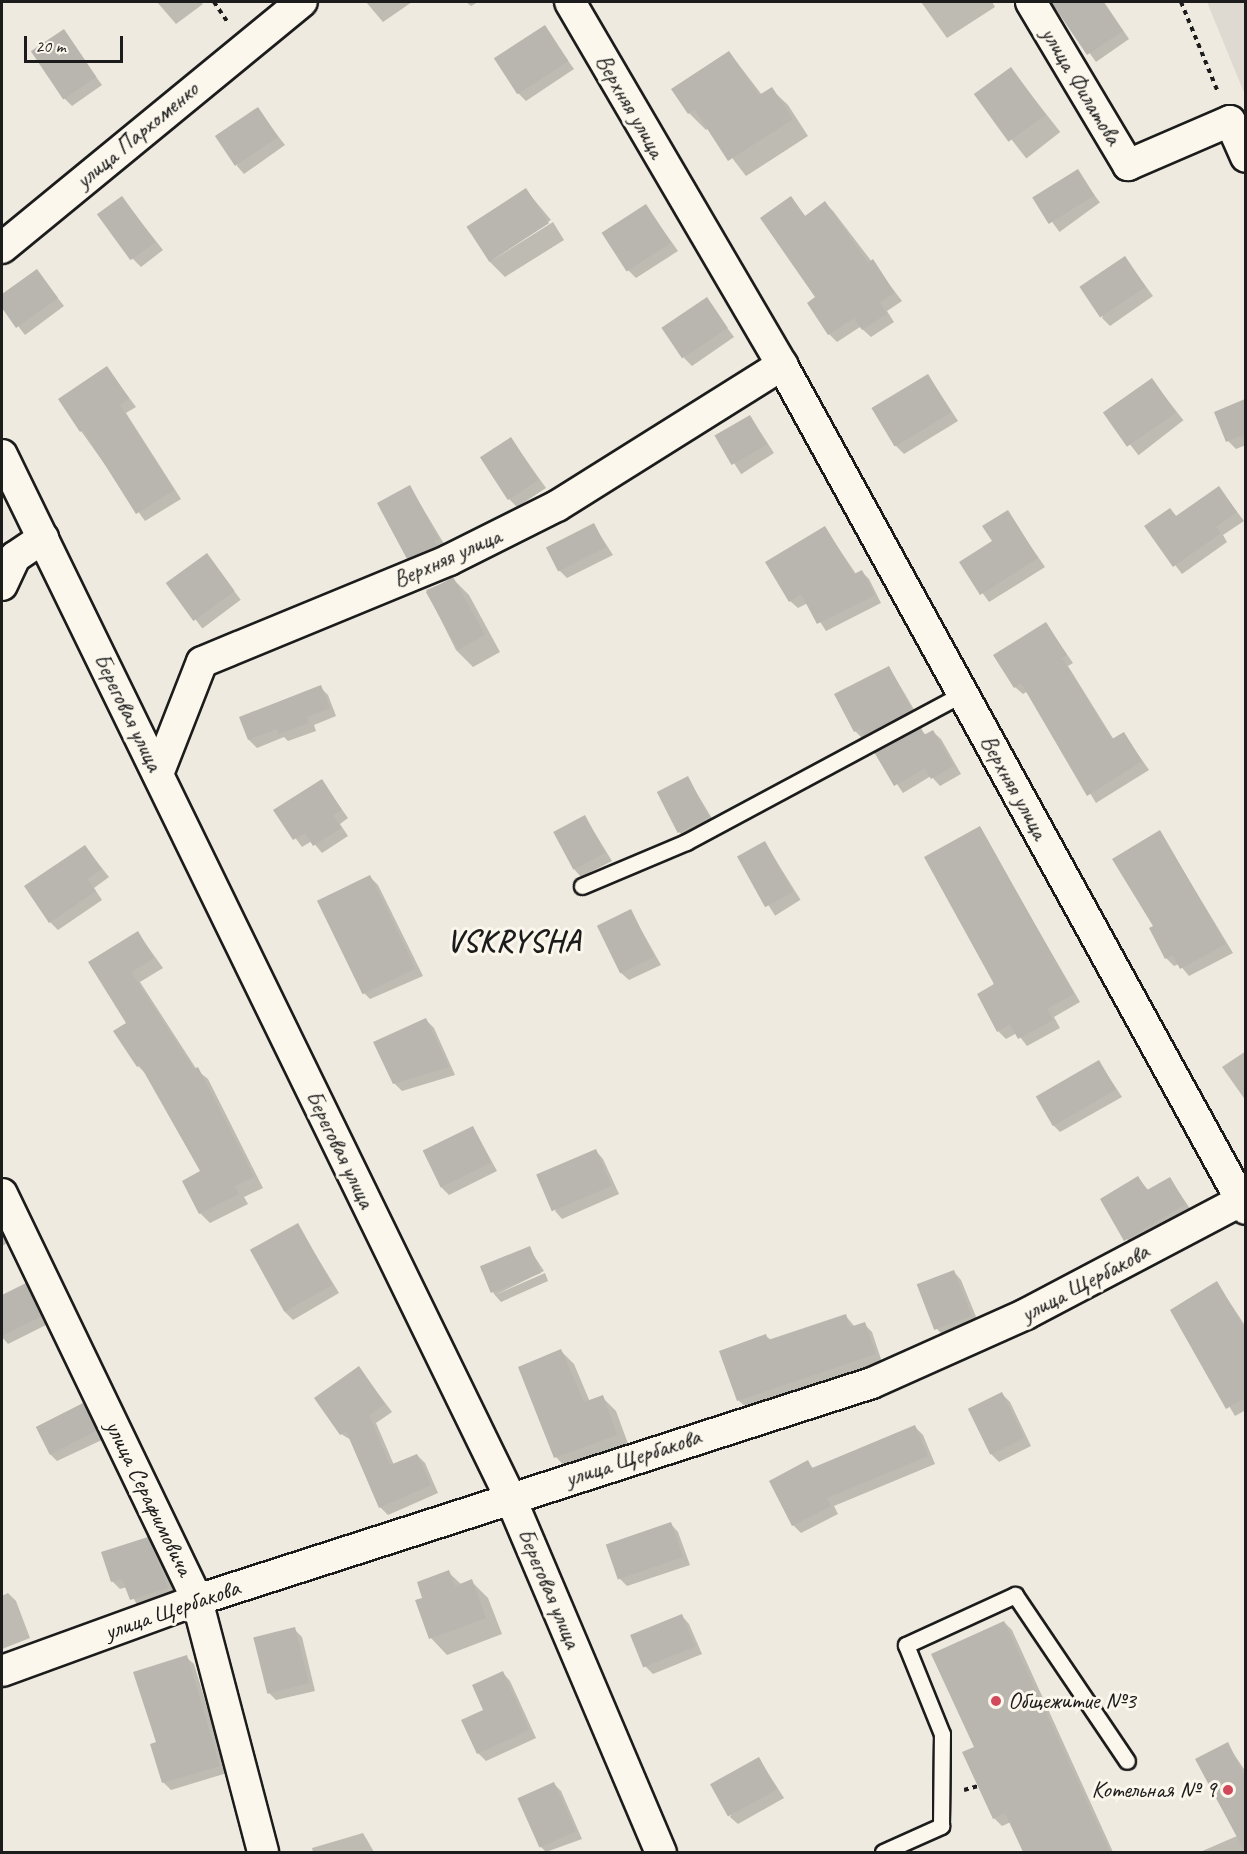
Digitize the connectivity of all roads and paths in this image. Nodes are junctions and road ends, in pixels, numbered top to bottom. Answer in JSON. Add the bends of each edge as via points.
{"nodes":[{"id":1,"x":302,"y":2,"type":"edge"},
{"id":2,"x":570,"y":2,"type":"edge"},
{"id":3,"x":1030,"y":2,"type":"edge"},
{"id":4,"x":1181,"y":2,"type":"edge"},
{"id":5,"x":1230,"y":121,"type":"junction"},
{"id":6,"x":1245,"y":157,"type":"edge"},
{"id":7,"x":2,"y":248,"type":"edge"},
{"id":8,"x":782,"y":365,"type":"junction"},
{"id":9,"x":2,"y":455,"type":"edge"},
{"id":10,"x":43,"y":538,"type":"junction"},
{"id":11,"x":2,"y":585,"type":"edge"},
{"id":12,"x":962,"y":694,"type":"junction"},
{"id":13,"x":158,"y":774,"type":"junction"},
{"id":14,"x":582,"y":886,"type":"dead end"},
{"id":15,"x":2,"y":1194,"type":"edge"},
{"id":16,"x":1244,"y":1203,"type":"edge"},
{"id":17,"x":510,"y":1497,"type":"junction"},
{"id":18,"x":197,"y":1600,"type":"junction"},
{"id":19,"x":2,"y":1671,"type":"edge"},
{"id":20,"x":1127,"y":1761,"type":"dead end"},
{"id":21,"x":263,"y":1852,"type":"edge"},
{"id":22,"x":661,"y":1852,"type":"edge"},
{"id":23,"x":883,"y":1852,"type":"edge"}],
"edges":[{"from":1,"to":7,"type":"street","name":"улица Пархоменко"},
{"from":2,"to":8,"type":"street","name":"Верхняя улица"},
{"from":3,"to":5,"type":"street","name":"улица Филатова","via":[[1128,165]]},
{"from":4,"to":5,"type":"path"},
{"from":5,"to":6,"type":"street"},
{"from":8,"to":12,"type":"street","name":"Верхняя улица"},
{"from":8,"to":13,"type":"street","name":"Верхняя улица","via":[[557,506],[449,560],[202,662]]},
{"from":9,"to":10,"type":"street","name":"Береговая улица"},
{"from":10,"to":11,"type":"street","via":[[15,557]]},
{"from":10,"to":13,"type":"street","name":"Береговая улица"},
{"from":12,"to":14,"type":"lane","via":[[686,842]]},
{"from":12,"to":16,"type":"street","name":"Верхняя улица"},
{"from":13,"to":17,"type":"street","name":"Береговая улица"},
{"from":15,"to":18,"type":"street","name":"улица Серафимовича"},
{"from":16,"to":17,"type":"street","name":"улица Щербакова","via":[[1026,1314],[872,1383]]},
{"from":17,"to":18,"type":"street","name":"улица Щербакова"},
{"from":17,"to":22,"type":"street","name":"Береговая улица"},
{"from":18,"to":19,"type":"street","name":"улица Щербакова"},
{"from":18,"to":21,"type":"street","name":"улица Серафимовича"},
{"from":20,"to":23,"type":"lane","via":[[1015,1595],[906,1645],[942,1734],[941,1826]]}]}
